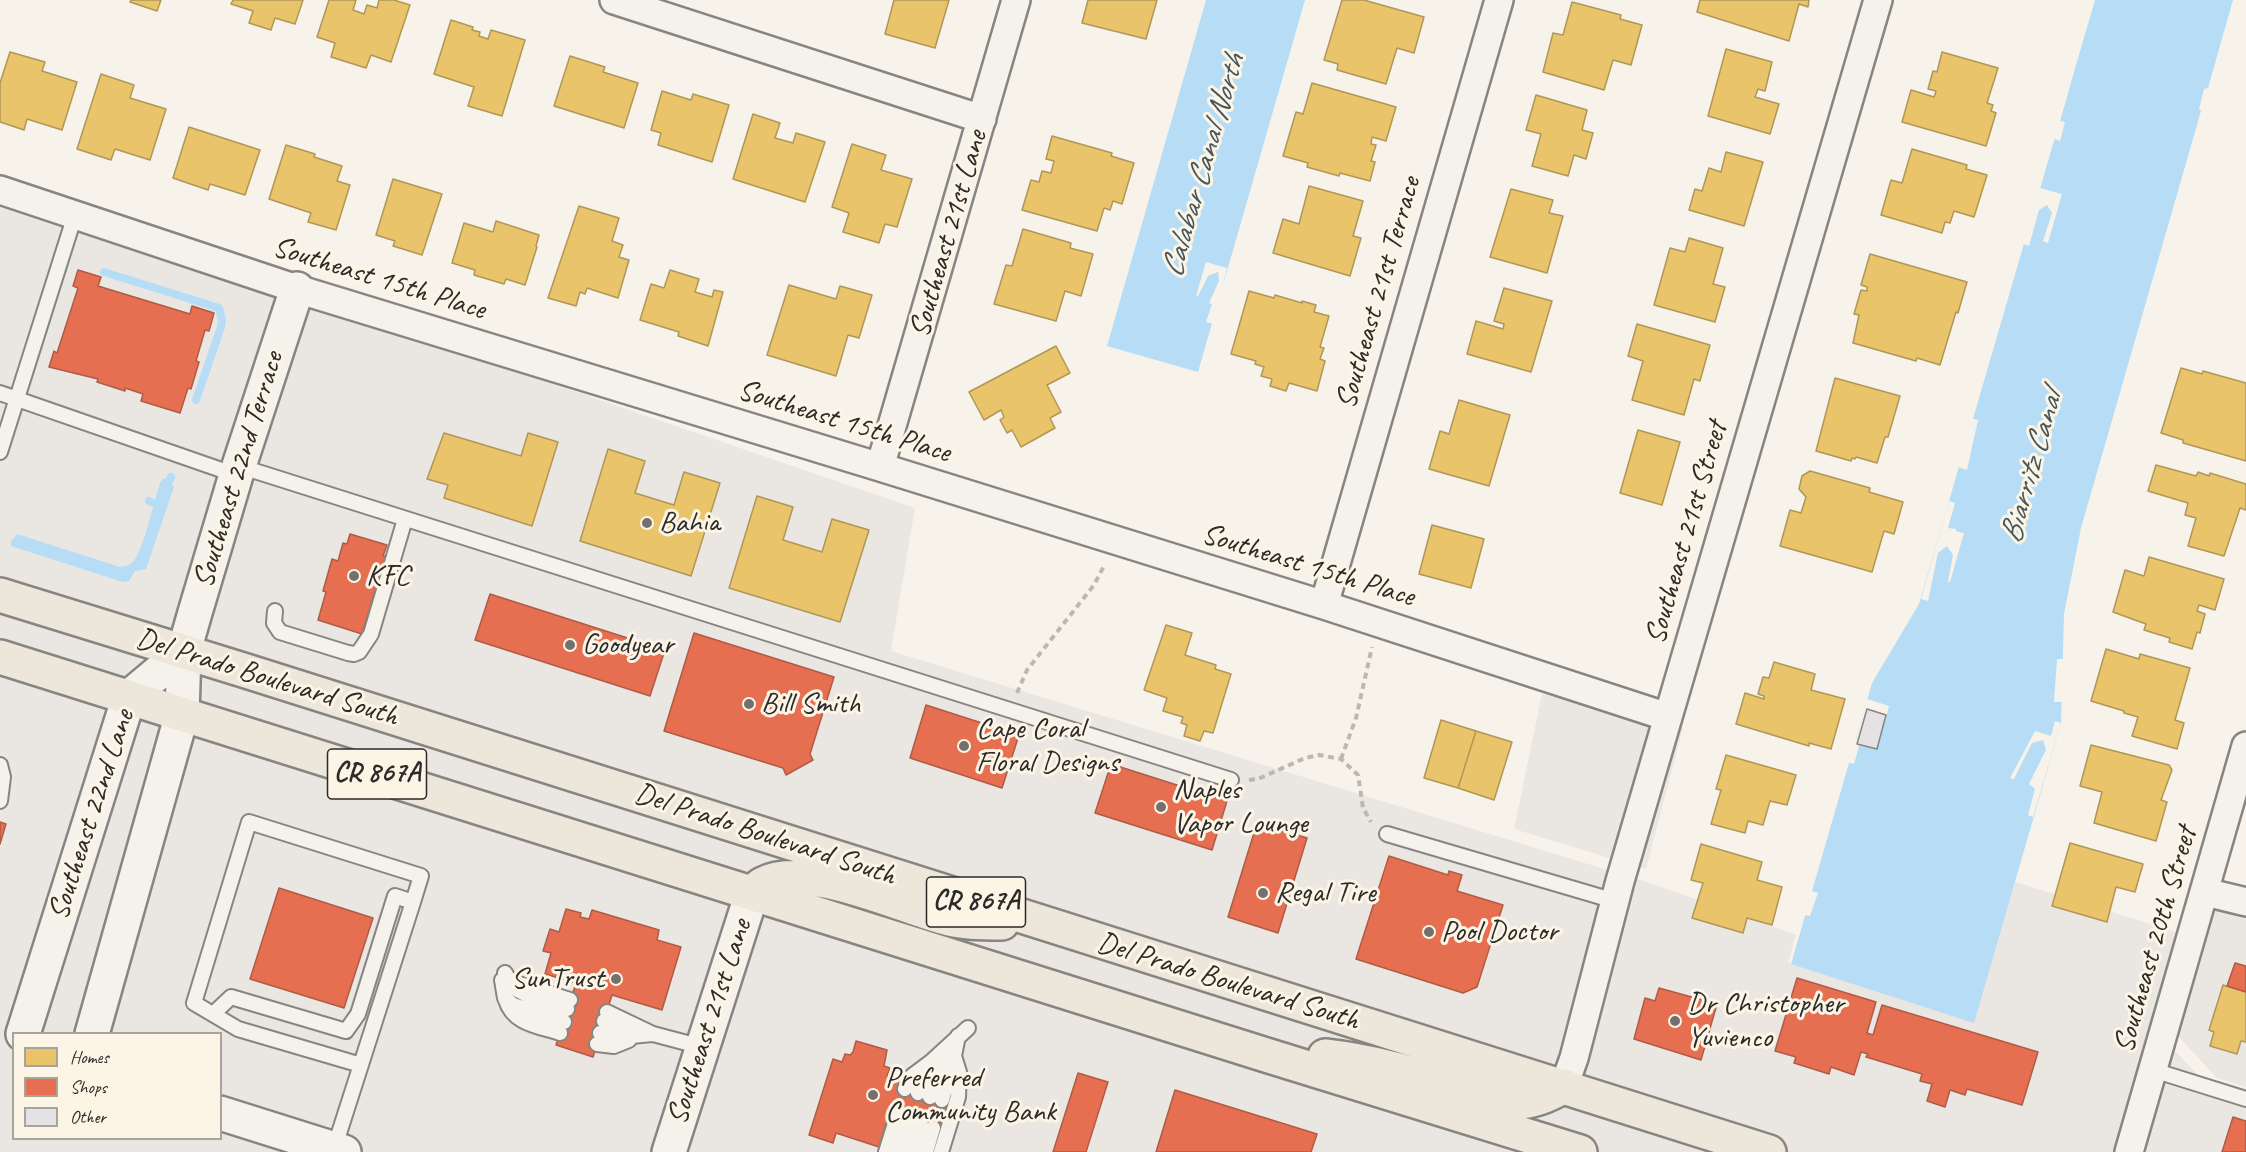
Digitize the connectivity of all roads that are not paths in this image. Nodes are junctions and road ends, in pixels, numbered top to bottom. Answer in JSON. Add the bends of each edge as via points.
{"nodes":[{"id":1,"x":1016,"y":0,"type":"edge"},
{"id":2,"x":1499,"y":0,"type":"edge"},
{"id":3,"x":1878,"y":0,"type":"edge"},
{"id":4,"x":629,"y":2,"type":"edge"},
{"id":5,"x":982,"y":118,"type":"junction"},
{"id":6,"x":0,"y":190,"type":"edge"},
{"id":7,"x":75,"y":215,"type":"junction"},
{"id":8,"x":297,"y":289,"type":"junction"},
{"id":9,"x":0,"y":393,"type":"edge"},
{"id":10,"x":17,"y":399,"type":"junction"},
{"id":11,"x":0,"y":452,"type":"edge"},
{"id":12,"x":880,"y":467,"type":"junction"},
{"id":13,"x":238,"y":470,"type":"junction"},
{"id":14,"x":405,"y":519,"type":"junction"},
{"id":15,"x":0,"y":595,"type":"edge"},
{"id":16,"x":1324,"y":605,"type":"junction"},
{"id":17,"x":275,"y":611,"type":"dead end"},
{"id":18,"x":184,"y":651,"type":"junction"},
{"id":19,"x":0,"y":657,"type":"edge"},
{"id":20,"x":129,"y":697,"type":"junction"},
{"id":21,"x":182,"y":714,"type":"junction"},
{"id":22,"x":1668,"y":717,"type":"junction"},
{"id":23,"x":2246,"y":746,"type":"edge"},
{"id":24,"x":0,"y":765,"type":"edge"},
{"id":25,"x":1231,"y":780,"type":"road end"},
{"id":26,"x":0,"y":801,"type":"edge"},
{"id":27,"x":1388,"y":834,"type":"road end"},
{"id":28,"x":2205,"y":892,"type":"junction"},
{"id":29,"x":752,"y":893,"type":"junction"},
{"id":30,"x":1615,"y":901,"type":"junction"},
{"id":31,"x":414,"y":902,"type":"junction"},
{"id":32,"x":2246,"y":902,"type":"edge"},
{"id":33,"x":1039,"y":922,"type":"junction"},
{"id":34,"x":213,"y":1014,"type":"junction"},
{"id":35,"x":565,"y":1016,"type":"joint"},
{"id":36,"x":24,"y":1032,"type":"edge"},
{"id":37,"x":93,"y":1032,"type":"edge"},
{"id":38,"x":963,"y":1032,"type":"dead end"},
{"id":39,"x":646,"y":1033,"type":"junction"},
{"id":40,"x":702,"y":1047,"type":"junction"},
{"id":41,"x":951,"y":1052,"type":"junction"},
{"id":42,"x":1266,"y":1055,"type":"junction"},
{"id":43,"x":361,"y":1065,"type":"junction"},
{"id":44,"x":2153,"y":1070,"type":"junction"},
{"id":45,"x":1564,"y":1086,"type":"junction"},
{"id":46,"x":2246,"y":1099,"type":"edge"},
{"id":47,"x":222,"y":1114,"type":"edge"},
{"id":48,"x":915,"y":1123,"type":"junction"},
{"id":49,"x":339,"y":1150,"type":"edge"},
{"id":50,"x":669,"y":1152,"type":"edge"},
{"id":51,"x":886,"y":1152,"type":"edge"},
{"id":52,"x":899,"y":1152,"type":"edge"},
{"id":53,"x":912,"y":1152,"type":"edge"},
{"id":54,"x":926,"y":1152,"type":"edge"},
{"id":55,"x":941,"y":1152,"type":"edge"},
{"id":56,"x":1581,"y":1152,"type":"edge"},
{"id":57,"x":1769,"y":1152,"type":"edge"},
{"id":58,"x":2129,"y":1152,"type":"edge"}],
"edges":[{"from":1,"to":5,"type":"street","name":"Southeast 21st Lane"},
{"from":2,"to":16,"type":"street","name":"Southeast 21st Terrace"},
{"from":3,"to":22,"type":"street","name":"Southeast 21st Street"},
{"from":4,"to":5,"type":"street"},
{"from":5,"to":12,"type":"street","name":"Southeast 21st Lane"},
{"from":6,"to":7,"type":"street","name":"Southeast 15th Place"},
{"from":7,"to":8,"type":"street","name":"Southeast 15th Place"},
{"from":7,"to":10,"type":"lane"},
{"from":8,"to":12,"type":"street","name":"Southeast 15th Place"},
{"from":8,"to":13,"type":"street","name":"Southeast 22nd Terrace"},
{"from":9,"to":10,"type":"lane"},
{"from":10,"to":11,"type":"lane"},
{"from":10,"to":13,"type":"lane"},
{"from":12,"to":16,"type":"street","name":"Southeast 15th Place"},
{"from":13,"to":14,"type":"lane"},
{"from":13,"to":18,"type":"street","name":"Southeast 22nd Terrace"},
{"from":14,"to":17,"type":"lane","via":[[370,634],[359,652],[354,654],[280,632],[274,623]]},
{"from":14,"to":25,"type":"lane"},
{"from":15,"to":18,"type":"main road","name":"Del Prado Boulevard South","number":"CR 867A"},
{"from":16,"to":22,"type":"street","name":"Southeast 15th Place"},
{"from":18,"to":20,"type":"street","name":"Southeast 22nd Lane"},
{"from":18,"to":21,"type":"street","name":"Southeast 22nd Lane"},
{"from":18,"to":33,"type":"main road","name":"Del Prado Boulevard South","number":"CR 867A"},
{"from":19,"to":20,"type":"main road","name":"Del Prado Boulevard South","number":"CR 867A"},
{"from":20,"to":21,"type":"main road","name":"Del Prado Boulevard South","number":"CR 867A"},
{"from":20,"to":36,"type":"street","name":"Southeast 22nd Lane"},
{"from":21,"to":29,"type":"main road","name":"Del Prado Boulevard South","number":"CR 867A"},
{"from":21,"to":37,"type":"street","name":"Southeast 22nd Lane"},
{"from":22,"to":30,"type":"street","name":"Southeast 21st Street"},
{"from":23,"to":28,"type":"street","name":"Southeast 20th Street"},
{"from":24,"to":26,"type":"lane"},
{"from":27,"to":30,"type":"lane"},
{"from":28,"to":32,"type":"street"},
{"from":28,"to":44,"type":"street","name":"Southeast 20th Street"},
{"from":29,"to":33,"type":"main road","via":[[775,880],[821,879],[944,918],[977,924]]},
{"from":29,"to":40,"type":"street","name":"Southeast 21st Lane"},
{"from":29,"to":42,"type":"main road","name":"Del Prado Boulevard South","number":"CR 867A"},
{"from":30,"to":45,"type":"street","name":"Southeast 21st Street"},
{"from":31,"to":34,"type":"lane","via":[[395,897],[358,1014],[346,1031],[231,997]]},
{"from":31,"to":34,"type":"lane","via":[[421,876],[249,822],[194,1003]]},
{"from":31,"to":43,"type":"lane"},
{"from":33,"to":45,"type":"main road","name":"Del Prado Boulevard South","number":"CR 867A"},
{"from":34,"to":43,"type":"lane","via":[[238,1029]]},
{"from":35,"to":35,"type":"lane","via":[[521,993],[505,978],[505,998],[519,1008]]},
{"from":38,"to":41,"type":"lane"},
{"from":39,"to":39,"type":"lane","via":[[602,1028],[614,1046]]},
{"from":39,"to":40,"type":"lane"},
{"from":40,"to":50,"type":"street","name":"Southeast 21st Lane"},
{"from":41,"to":41,"type":"lane","via":[[924,1095],[932,1061]]},
{"from":41,"to":55,"type":"lane","via":[[959,1072],[958,1097]]},
{"from":42,"to":45,"type":"main road","via":[[1353,1059],[1506,1102],[1549,1096]]},
{"from":42,"to":56,"type":"main road","name":"Del Prado Boulevard South","number":"CR 867A"},
{"from":43,"to":49,"type":"lane"},
{"from":44,"to":46,"type":"lane"},
{"from":44,"to":58,"type":"street","name":"Southeast 20th Street"},
{"from":45,"to":57,"type":"main road","name":"Del Prado Boulevard South","number":"CR 867A"},
{"from":47,"to":49,"type":"street"},
{"from":48,"to":51,"type":"lane"},
{"from":48,"to":52,"type":"lane"},
{"from":48,"to":53,"type":"lane"},
{"from":48,"to":54,"type":"lane"}]}
